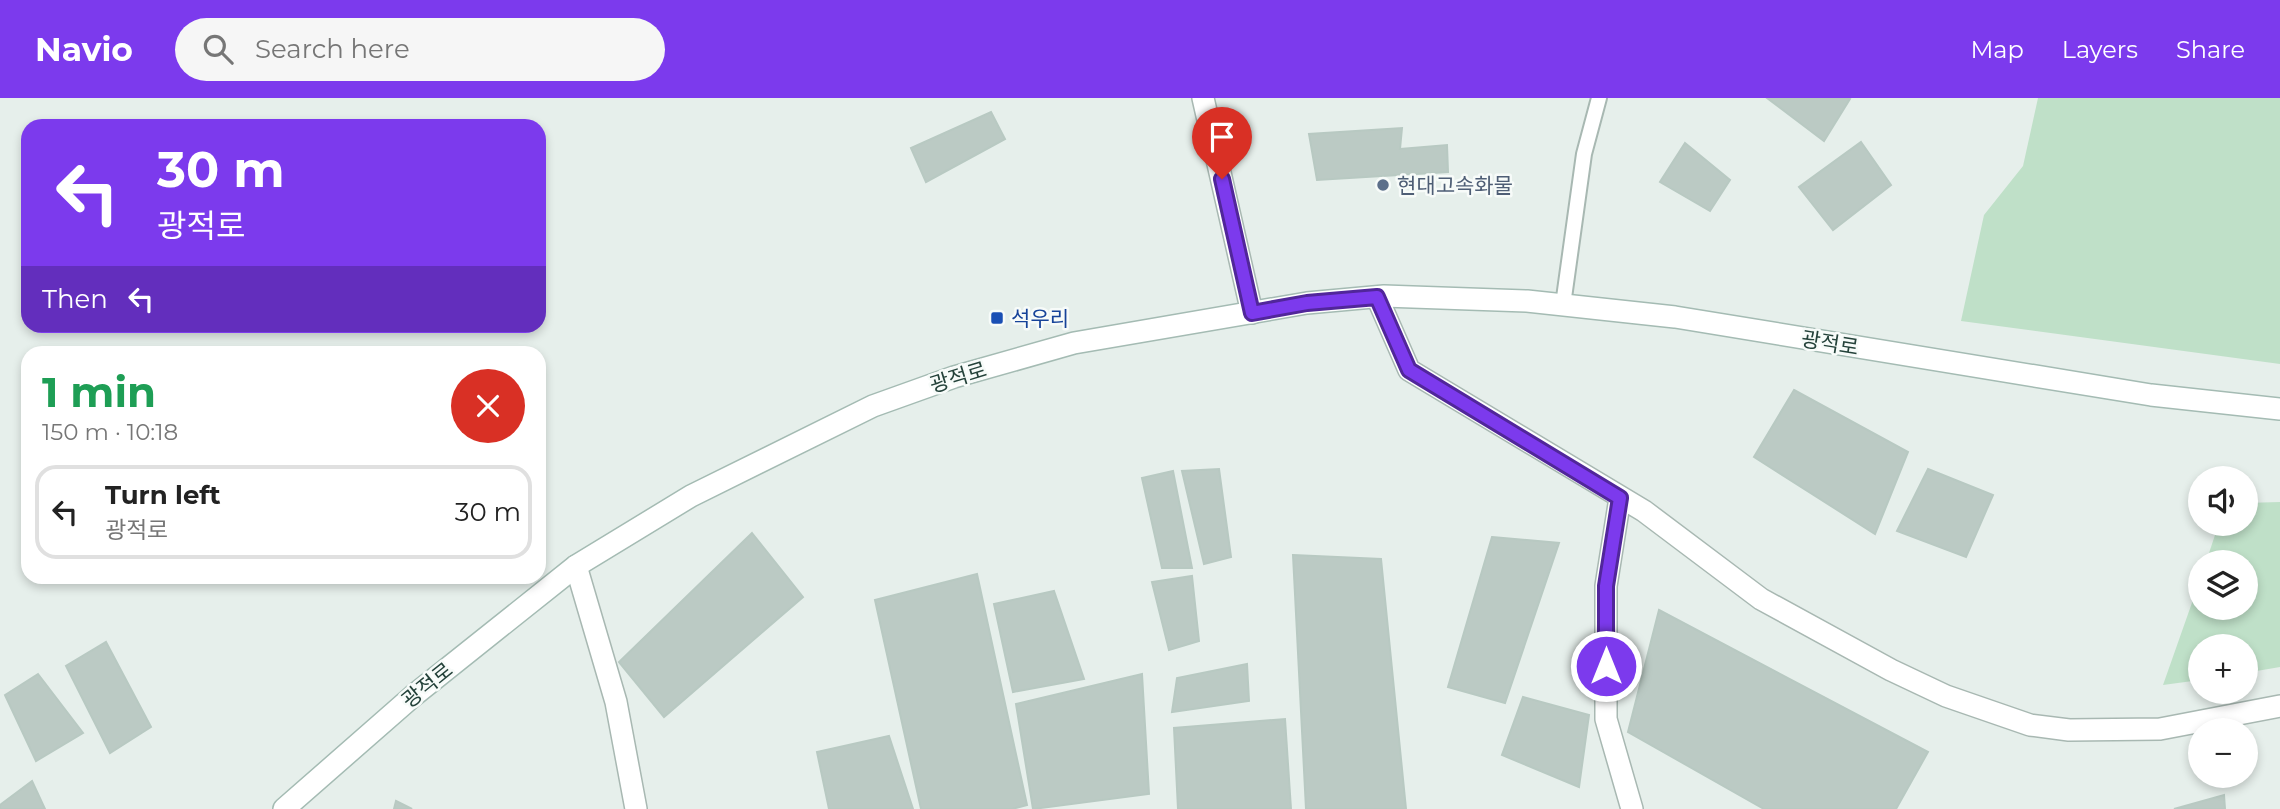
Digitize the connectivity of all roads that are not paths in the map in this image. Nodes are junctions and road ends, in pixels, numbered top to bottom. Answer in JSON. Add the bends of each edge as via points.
{"nodes":[{"id":1,"x":1203,"y":98,"type":"edge"},
{"id":2,"x":1599,"y":98,"type":"edge"},
{"id":3,"x":1377,"y":297,"type":"junction"},
{"id":4,"x":1563,"y":305,"type":"junction"},
{"id":5,"x":1252,"y":313,"type":"junction"},
{"id":6,"x":2280,"y":409,"type":"edge"},
{"id":7,"x":1620,"y":498,"type":"junction"},
{"id":8,"x":576,"y":566,"type":"junction"},
{"id":9,"x":2280,"y":706,"type":"edge"},
{"id":10,"x":284,"y":809,"type":"edge"},
{"id":11,"x":636,"y":809,"type":"edge"},
{"id":12,"x":1632,"y":809,"type":"edge"}],
"edges":[{"from":1,"to":5,"type":"main road"},
{"from":2,"to":4,"type":"lane","via":[[1584,154]]},
{"from":3,"to":4,"type":"main road","name":"광적로"},
{"from":3,"to":5,"type":"main road","name":"광적로"},
{"from":3,"to":7,"type":"main road","via":[[1409,370]]},
{"from":4,"to":6,"type":"main road","name":"광적로","via":[[1675,317],[2151,396]]},
{"from":5,"to":8,"type":"main road","name":"광적로","via":[[1074,343],[873,406],[691,496]]},
{"from":7,"to":9,"type":"main road","via":[[1761,599],[1946,696],[2030,725],[2069,730],[2160,729]]},
{"from":7,"to":12,"type":"main road","via":[[1606,586],[1606,719]]},
{"from":8,"to":10,"type":"main road","name":"광적로","via":[[413,696]]},
{"from":8,"to":11,"type":"main road","via":[[616,702]]}]}
